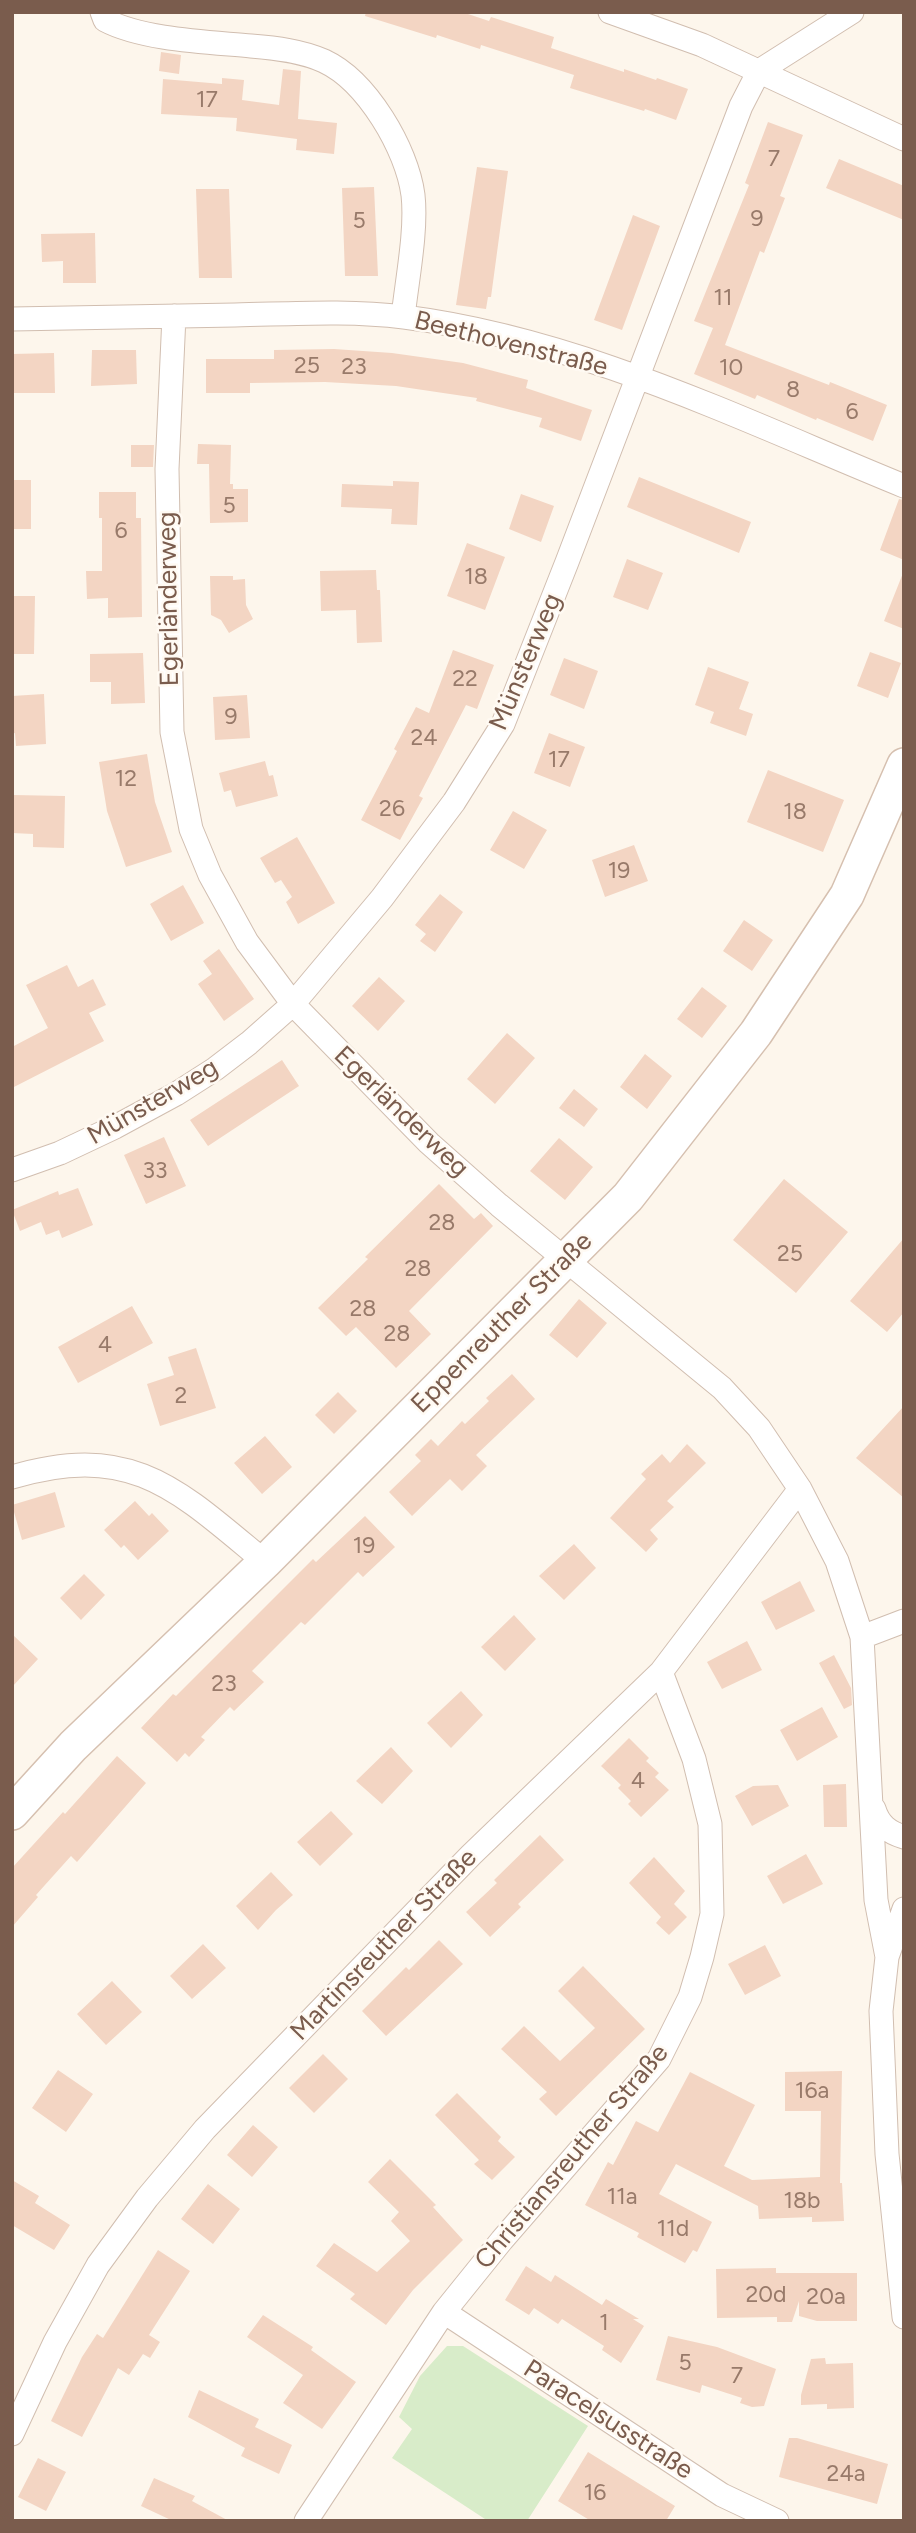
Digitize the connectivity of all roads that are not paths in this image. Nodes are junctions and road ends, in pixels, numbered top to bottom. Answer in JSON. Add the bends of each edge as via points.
{"nodes":[{"id":1,"x":610,"y":12,"type":"edge"},
{"id":2,"x":852,"y":12,"type":"edge"},
{"id":3,"x":104,"y":16,"type":"edge"},
{"id":4,"x":759,"y":71,"type":"junction"},
{"id":5,"x":904,"y":139,"type":"edge"},
{"id":6,"x":174,"y":316,"type":"junction"},
{"id":7,"x":403,"y":317,"type":"junction"},
{"id":8,"x":12,"y":319,"type":"edge"},
{"id":9,"x":638,"y":377,"type":"junction"},
{"id":10,"x":904,"y":486,"type":"edge"},
{"id":11,"x":904,"y":765,"type":"edge"},
{"id":12,"x":293,"y":1004,"type":"junction"},
{"id":13,"x":12,"y":1170,"type":"edge"},
{"id":14,"x":566,"y":1259,"type":"junction"},
{"id":15,"x":12,"y":1477,"type":"edge"},
{"id":16,"x":800,"y":1489,"type":"junction"},
{"id":17,"x":264,"y":1562,"type":"junction"},
{"id":18,"x":904,"y":1621,"type":"edge"},
{"id":19,"x":862,"y":1637,"type":"junction"},
{"id":20,"x":662,"y":1672,"type":"junction"},
{"id":21,"x":872,"y":1795,"type":"junction"},
{"id":22,"x":12,"y":1813,"type":"edge"},
{"id":23,"x":904,"y":1837,"type":"edge"},
{"id":24,"x":904,"y":1909,"type":"edge"},
{"id":25,"x":887,"y":1957,"type":"junction"},
{"id":26,"x":444,"y":2312,"type":"junction"},
{"id":27,"x":904,"y":2317,"type":"edge"},
{"id":28,"x":12,"y":2434,"type":"edge"},
{"id":29,"x":306,"y":2521,"type":"edge"},
{"id":30,"x":777,"y":2521,"type":"edge"}],
"edges":[{"from":1,"to":4,"type":"street"},
{"from":2,"to":4,"type":"street"},
{"from":3,"to":7,"type":"street","via":[[128,29],[175,38],[306,54],[349,77],[380,114],[406,166],[413,195]]},
{"from":4,"to":5,"type":"street"},
{"from":4,"to":9,"type":"street","name":"Münsterweg","via":[[741,106]]},
{"from":6,"to":7,"type":"street","name":"Beethovenstraße","via":[[316,313]]},
{"from":6,"to":8,"type":"street","name":"Beethovenstraße"},
{"from":6,"to":12,"type":"street","name":"Egerländerweg","via":[[167,507],[174,744],[191,829],[210,875],[247,942]]},
{"from":7,"to":9,"type":"street","name":"Beethovenstraße","via":[[488,332]]},
{"from":9,"to":10,"type":"street","name":"Beethovenstraße"},
{"from":9,"to":12,"type":"street","name":"Münsterweg","via":[[503,724],[454,802],[382,898]]},
{"from":11,"to":14,"type":"main road","name":"Eppenreuther Straße","via":[[847,895],[756,1033],[628,1197]]},
{"from":12,"to":13,"type":"street","name":"Münsterweg","via":[[224,1062],[176,1094],[60,1153]]},
{"from":12,"to":14,"type":"street","name":"Egerländerweg","via":[[429,1143]]},
{"from":14,"to":16,"type":"street","name":"Egerländerweg","via":[[722,1388],[759,1428]]},
{"from":14,"to":17,"type":"main road","name":"Eppenreuther Straße"},
{"from":15,"to":17,"type":"street","via":[[45,1467],[116,1466],[151,1478],[191,1501]]},
{"from":16,"to":19,"type":"street","name":"Egerländerweg","via":[[837,1561]]},
{"from":16,"to":20,"type":"street","name":"Martinsreuther Straße"},
{"from":17,"to":22,"type":"main road","name":"Eppenreuther Straße","via":[[83,1736]]},
{"from":18,"to":19,"type":"street"},
{"from":19,"to":21,"type":"street","name":"Egerländerweg"},
{"from":20,"to":26,"type":"street","name":"Christiansreuther Straße","via":[[694,1759],[710,1824],[712,1914],[690,1997],[659,2059]]},
{"from":20,"to":28,"type":"street","name":"Martinsreuther Straße","via":[[471,1854],[205,2129],[98,2265]]},
{"from":21,"to":23,"type":"street","name":"Egerländerweg","via":[[881,1825]]},
{"from":21,"to":25,"type":"street","name":"Egerländerweg","via":[[876,1900]]},
{"from":24,"to":25,"type":"street"},
{"from":25,"to":27,"type":"street","via":[[881,2011],[886,2140]]},
{"from":26,"to":29,"type":"street","name":"Christiansreuther Straße"},
{"from":26,"to":30,"type":"street","name":"Paracelsusstraße","via":[[722,2495]]}]}
